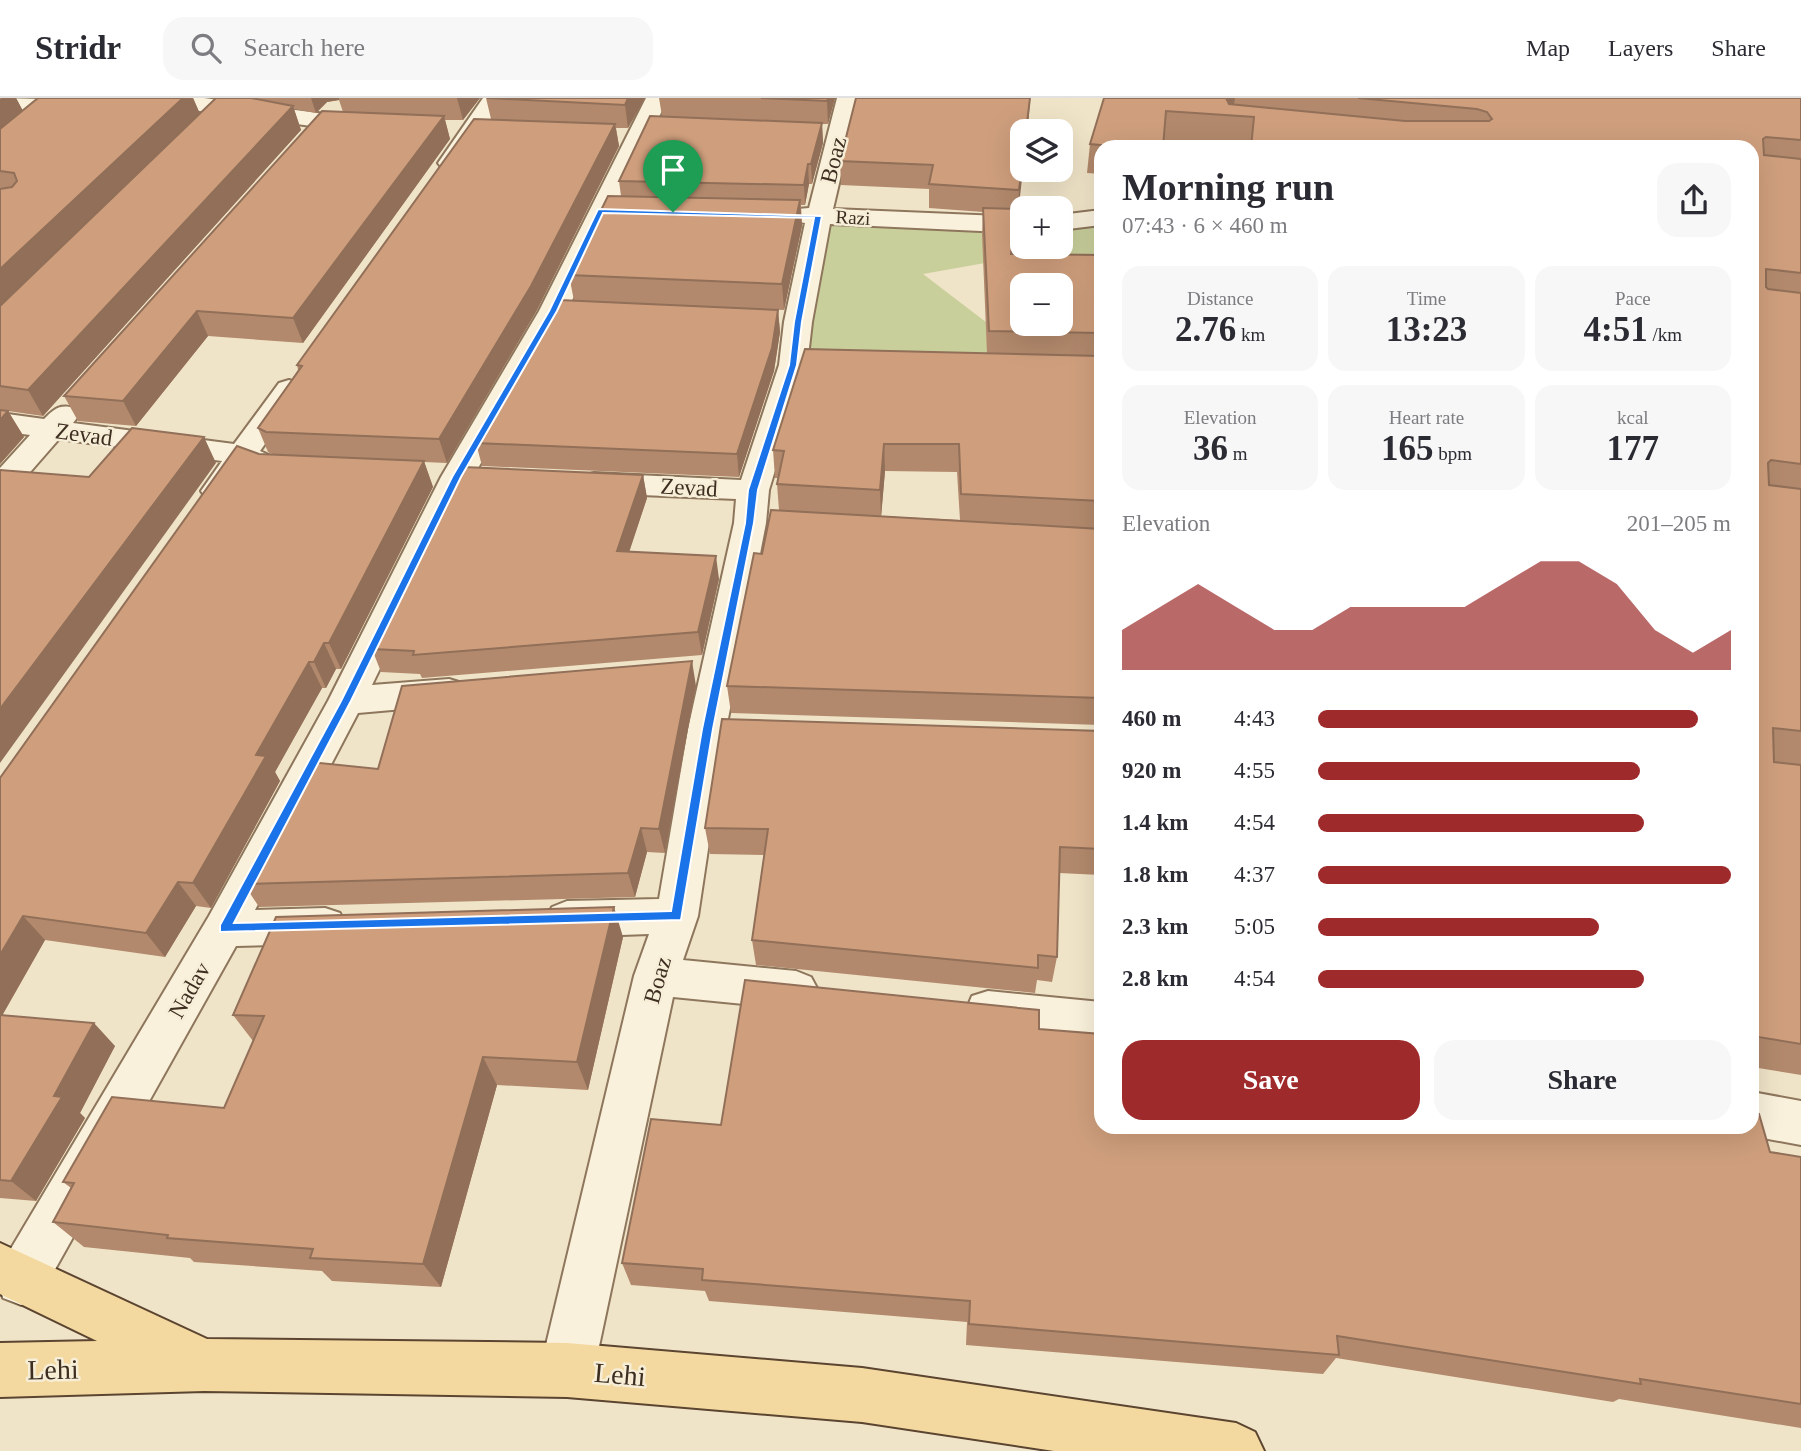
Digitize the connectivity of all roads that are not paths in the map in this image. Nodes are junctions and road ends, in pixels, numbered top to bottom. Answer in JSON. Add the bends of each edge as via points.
{"nodes":[{"id":1,"x":344,"y":98,"type":"edge"},
{"id":2,"x":494,"y":98,"type":"edge"},
{"id":3,"x":848,"y":98,"type":"edge"},
{"id":4,"x":1232,"y":98,"type":"edge"},
{"id":5,"x":57,"y":102,"type":"edge"},
{"id":6,"x":230,"y":102,"type":"edge"},
{"id":7,"x":0,"y":103,"type":"edge"},
{"id":8,"x":103,"y":107,"type":"edge"},
{"id":9,"x":127,"y":108,"type":"edge"},
{"id":10,"x":32,"y":122,"type":"edge"},
{"id":11,"x":323,"y":124,"type":"junction"},
{"id":12,"x":206,"y":125,"type":"edge"},
{"id":13,"x":644,"y":125,"type":"edge"},
{"id":14,"x":391,"y":127,"type":"edge"},
{"id":15,"x":1259,"y":127,"type":"edge"},
{"id":16,"x":446,"y":129,"type":"edge"},
{"id":17,"x":473,"y":130,"type":"junction"},
{"id":18,"x":500,"y":132,"type":"edge"},
{"id":19,"x":1231,"y":135,"type":"edge"},
{"id":20,"x":305,"y":144,"type":"edge"},
{"id":21,"x":434,"y":185,"type":"edge"},
{"id":22,"x":778,"y":215,"type":"edge"},
{"id":23,"x":818,"y":216,"type":"junction"},
{"id":24,"x":1094,"y":218,"type":"edge"},
{"id":25,"x":1073,"y":221,"type":"edge"},
{"id":26,"x":1010,"y":224,"type":"edge"},
{"id":27,"x":300,"y":374,"type":"edge"},
{"id":28,"x":79,"y":399,"type":"edge"},
{"id":29,"x":0,"y":422,"type":"edge"},
{"id":30,"x":51,"y":430,"type":"junction"},
{"id":31,"x":243,"y":454,"type":"junction"},
{"id":32,"x":285,"y":468,"type":"edge"},
{"id":33,"x":566,"y":482,"type":"edge"},
{"id":34,"x":0,"y":487,"type":"edge"},
{"id":35,"x":203,"y":512,"type":"edge"},
{"id":36,"x":760,"y":513,"type":"junction"},
{"id":37,"x":485,"y":689,"type":"edge"},
{"id":38,"x":346,"y":701,"type":"junction"},
{"id":39,"x":707,"y":729,"type":"junction"},
{"id":40,"x":748,"y":730,"type":"edge"},
{"id":41,"x":677,"y":916,"type":"junction"},
{"id":42,"x":526,"y":920,"type":"edge"},
{"id":43,"x":361,"y":925,"type":"edge"},
{"id":44,"x":224,"y":929,"type":"junction"},
{"id":45,"x":656,"y":976,"type":"junction"},
{"id":46,"x":837,"y":995,"type":"edge"},
{"id":47,"x":948,"y":1006,"type":"edge"},
{"id":48,"x":1094,"y":1021,"type":"edge"},
{"id":49,"x":1759,"y":1115,"type":"edge"},
{"id":50,"x":1801,"y":1123,"type":"edge"},
{"id":51,"x":11,"y":1274,"type":"edge"},
{"id":52,"x":204,"y":1365,"type":"junction"},
{"id":53,"x":0,"y":1370,"type":"edge"},
{"id":54,"x":567,"y":1370,"type":"junction"},
{"id":55,"x":1236,"y":1451,"type":"edge"}],
"edges":[{"from":1,"to":11,"type":"street"},
{"from":2,"to":17,"type":"street"},
{"from":3,"to":23,"type":"street","name":"Boaz","via":[[825,134]]},
{"from":4,"to":19,"type":"street"},
{"from":5,"to":7,"type":"street"},
{"from":5,"to":8,"type":"street"},
{"from":5,"to":10,"type":"street"},
{"from":6,"to":9,"type":"street","via":[[146,103]]},
{"from":6,"to":11,"type":"street"},
{"from":6,"to":12,"type":"street"},
{"from":11,"to":14,"type":"street"},
{"from":11,"to":20,"type":"street"},
{"from":13,"to":38,"type":"street","name":"Nadav","via":[[614,211],[566,312],[457,477]]},
{"from":15,"to":19,"type":"street"},
{"from":16,"to":17,"type":"street"},
{"from":17,"to":18,"type":"street"},
{"from":17,"to":21,"type":"street"},
{"from":22,"to":23,"type":"street","name":"Razi"},
{"from":23,"to":26,"type":"street","name":"Razi"},
{"from":23,"to":36,"type":"street","name":"Boaz","via":[[784,321],[807,365]]},
{"from":24,"to":25,"type":"street"},
{"from":27,"to":31,"type":"street"},
{"from":28,"to":30,"type":"street"},
{"from":29,"to":30,"type":"street","name":"Zevad"},
{"from":30,"to":31,"type":"street","name":"Zevad"},
{"from":30,"to":34,"type":"street"},
{"from":31,"to":32,"type":"street","name":"Zevad","via":[[271,468]]},
{"from":31,"to":35,"type":"street"},
{"from":33,"to":36,"type":"street","name":"Zevad"},
{"from":36,"to":39,"type":"street","name":"Boaz","via":[[706,669]]},
{"from":37,"to":38,"type":"street"},
{"from":38,"to":44,"type":"street","name":"Nadav"},
{"from":39,"to":40,"type":"street"},
{"from":39,"to":41,"type":"street","name":"Boaz"},
{"from":41,"to":42,"type":"street"},
{"from":41,"to":45,"type":"street","name":"Boaz"},
{"from":43,"to":44,"type":"street"},
{"from":44,"to":51,"type":"street","name":"Nadav"},
{"from":45,"to":46,"type":"street"},
{"from":45,"to":54,"type":"street","name":"Boaz"},
{"from":47,"to":48,"type":"street"},
{"from":49,"to":50,"type":"street"},
{"from":51,"to":52,"type":"main road"},
{"from":52,"to":53,"type":"main road","name":"Lehi"},
{"from":52,"to":54,"type":"main road","name":"Lehi"},
{"from":54,"to":55,"type":"main road","name":"Lehi","via":[[862,1395]]}]}
